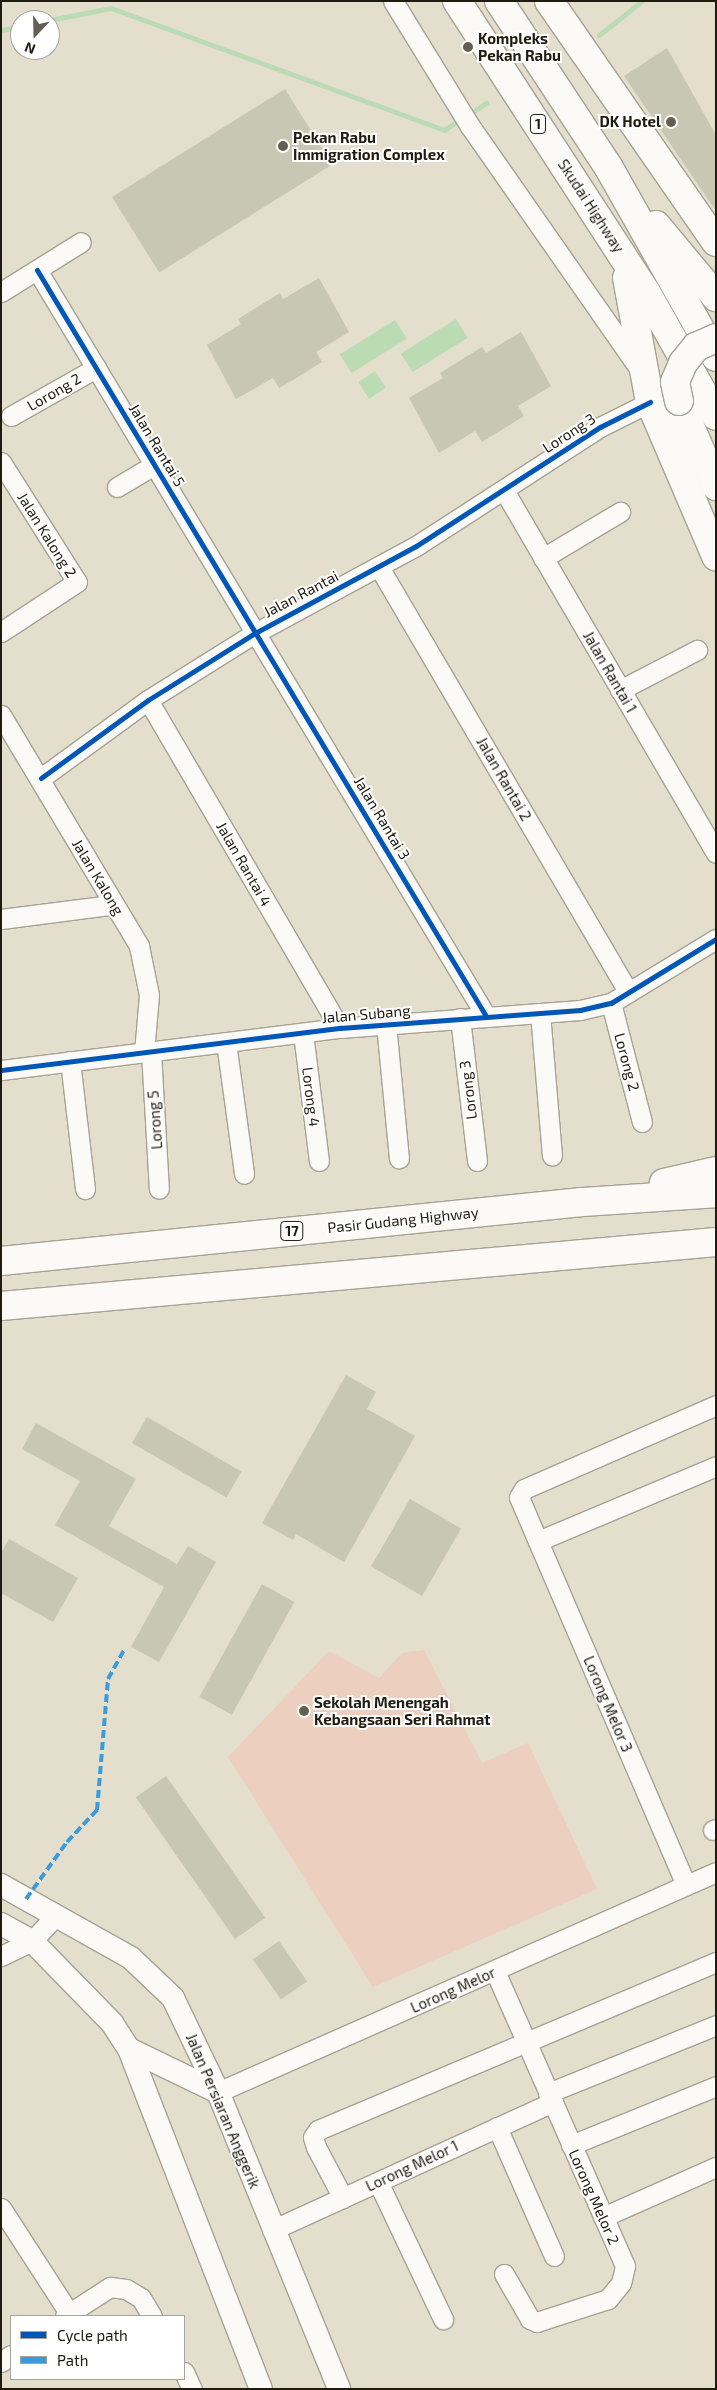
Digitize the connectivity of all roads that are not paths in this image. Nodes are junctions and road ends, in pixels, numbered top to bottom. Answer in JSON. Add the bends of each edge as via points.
{"nodes":[{"id":1,"x":393,"y":1,"type":"edge"},
{"id":2,"x":458,"y":1,"type":"edge"},
{"id":3,"x":499,"y":1,"type":"edge"},
{"id":4,"x":549,"y":1,"type":"edge"},
{"id":5,"x":609,"y":168,"type":"junction"},
{"id":6,"x":81,"y":242,"type":"dead end"},
{"id":7,"x":716,"y":242,"type":"edge"},
{"id":8,"x":618,"y":248,"type":"junction"},
{"id":9,"x":37,"y":270,"type":"junction"},
{"id":10,"x":1,"y":292,"type":"edge"},
{"id":11,"x":716,"y":298,"type":"edge"},
{"id":12,"x":716,"y":338,"type":"edge"},
{"id":13,"x":716,"y":357,"type":"edge"},
{"id":14,"x":96,"y":368,"type":"junction"},
{"id":15,"x":643,"y":374,"type":"junction"},
{"id":16,"x":679,"y":400,"type":"junction"},
{"id":17,"x":650,"y":402,"type":"junction"},
{"id":18,"x":11,"y":416,"type":"dead end"},
{"id":19,"x":716,"y":416,"type":"edge"},
{"id":20,"x":1,"y":462,"type":"edge"},
{"id":21,"x":154,"y":465,"type":"junction"},
{"id":22,"x":716,"y":470,"type":"edge"},
{"id":23,"x":716,"y":486,"type":"edge"},
{"id":24,"x":117,"y":487,"type":"dead end"},
{"id":25,"x":504,"y":492,"type":"junction"},
{"id":26,"x":620,"y":512,"type":"dead end"},
{"id":27,"x":716,"y":556,"type":"edge"},
{"id":28,"x":543,"y":558,"type":"junction"},
{"id":29,"x":379,"y":567,"type":"junction"},
{"id":30,"x":1,"y":632,"type":"edge"},
{"id":31,"x":256,"y":633,"type":"junction"},
{"id":32,"x":697,"y":650,"type":"dead end"},
{"id":33,"x":620,"y":690,"type":"junction"},
{"id":34,"x":148,"y":700,"type":"junction"},
{"id":35,"x":1,"y":714,"type":"edge"},
{"id":36,"x":41,"y":778,"type":"junction"},
{"id":37,"x":711,"y":834,"type":"edge"},
{"id":38,"x":716,"y":853,"type":"edge"},
{"id":39,"x":111,"y":905,"type":"junction"},
{"id":40,"x":1,"y":919,"type":"edge"},
{"id":41,"x":716,"y":939,"type":"edge"},
{"id":42,"x":628,"y":992,"type":"junction"},
{"id":43,"x":611,"y":1003,"type":"junction"},
{"id":44,"x":540,"y":1013,"type":"junction"},
{"id":45,"x":486,"y":1016,"type":"junction"},
{"id":46,"x":460,"y":1018,"type":"junction"},
{"id":47,"x":386,"y":1024,"type":"junction"},
{"id":48,"x":340,"y":1028,"type":"junction"},
{"id":49,"x":303,"y":1033,"type":"junction"},
{"id":50,"x":226,"y":1042,"type":"junction"},
{"id":51,"x":147,"y":1052,"type":"junction"},
{"id":52,"x":70,"y":1061,"type":"junction"},
{"id":53,"x":1,"y":1070,"type":"edge"},
{"id":54,"x":642,"y":1122,"type":"dead end"},
{"id":55,"x":552,"y":1155,"type":"dead end"},
{"id":56,"x":399,"y":1158,"type":"dead end"},
{"id":57,"x":319,"y":1162,"type":"dead end"},
{"id":58,"x":477,"y":1162,"type":"dead end"},
{"id":59,"x":716,"y":1171,"type":"edge"},
{"id":60,"x":244,"y":1174,"type":"dead end"},
{"id":61,"x":716,"y":1184,"type":"edge"},
{"id":62,"x":159,"y":1188,"type":"dead end"},
{"id":63,"x":85,"y":1189,"type":"dead end"},
{"id":64,"x":716,"y":1192,"type":"edge"},
{"id":65,"x":582,"y":1202,"type":"junction"},
{"id":66,"x":711,"y":1244,"type":"edge"},
{"id":67,"x":1,"y":1261,"type":"edge"},
{"id":68,"x":1,"y":1306,"type":"edge"},
{"id":69,"x":716,"y":1405,"type":"edge"},
{"id":70,"x":716,"y":1466,"type":"edge"},
{"id":71,"x":538,"y":1541,"type":"junction"},
{"id":72,"x":716,"y":1872,"type":"edge"},
{"id":73,"x":1,"y":1885,"type":"edge"},
{"id":74,"x":686,"y":1885,"type":"junction"},
{"id":75,"x":56,"y":1915,"type":"junction"},
{"id":76,"x":1,"y":1924,"type":"edge"},
{"id":77,"x":32,"y":1941,"type":"junction"},
{"id":78,"x":1,"y":1956,"type":"edge"},
{"id":79,"x":716,"y":1962,"type":"edge"},
{"id":80,"x":495,"y":1971,"type":"junction"},
{"id":81,"x":716,"y":2025,"type":"edge"},
{"id":82,"x":527,"y":2043,"type":"junction"},
{"id":83,"x":129,"y":2049,"type":"junction"},
{"id":84,"x":716,"y":2086,"type":"edge"},
{"id":85,"x":218,"y":2092,"type":"junction"},
{"id":86,"x":550,"y":2097,"type":"junction"},
{"id":87,"x":497,"y":2128,"type":"junction"},
{"id":88,"x":571,"y":2145,"type":"junction"},
{"id":89,"x":716,"y":2167,"type":"edge"},
{"id":90,"x":378,"y":2182,"type":"junction"},
{"id":91,"x":343,"y":2198,"type":"junction"},
{"id":92,"x":1,"y":2208,"type":"edge"},
{"id":93,"x":603,"y":2217,"type":"junction"},
{"id":94,"x":272,"y":2230,"type":"junction"},
{"id":95,"x":554,"y":2256,"type":"dead end"},
{"id":96,"x":504,"y":2274,"type":"dead end"},
{"id":97,"x":67,"y":2315,"type":"edge"},
{"id":98,"x":151,"y":2315,"type":"edge"},
{"id":99,"x":443,"y":2319,"type":"dead end"},
{"id":100,"x":185,"y":2374,"type":"edge"},
{"id":101,"x":192,"y":2389,"type":"edge"},
{"id":102,"x":261,"y":2389,"type":"edge"},
{"id":103,"x":339,"y":2389,"type":"edge"}],
"edges":[{"from":1,"to":15,"type":"street","via":[[470,126]]},
{"from":2,"to":8,"type":"highway","name":"Skudai Highway","number":"1"},
{"from":3,"to":5,"type":"highway","name":"Skudai Highway","number":"1"},
{"from":4,"to":7,"type":"highway"},
{"from":5,"to":11,"type":"highway"},
{"from":5,"to":13,"type":"highway","name":"Skudai Highway","number":"1"},
{"from":6,"to":9,"type":"street"},
{"from":8,"to":15,"type":"highway","via":[[637,318]]},
{"from":8,"to":19,"type":"highway","name":"Skudai Highway","number":"1"},
{"from":9,"to":10,"type":"street"},
{"from":9,"to":14,"type":"street","name":"Jalan Rantai 5"},
{"from":12,"to":16,"type":"highway","bridge":true,"via":[[696,347],[683,363],[675,382]]},
{"from":14,"to":18,"type":"street","name":"Lorong 2"},
{"from":14,"to":21,"type":"street","name":"Jalan Rantai 5"},
{"from":15,"to":17,"type":"highway"},
{"from":16,"to":22,"type":"highway"},
{"from":16,"to":23,"type":"highway"},
{"from":17,"to":25,"type":"street","name":"Lorong 3","via":[[600,426]]},
{"from":17,"to":27,"type":"highway"},
{"from":20,"to":30,"type":"street","name":"Jalan Kalong 2","via":[[77,582]]},
{"from":21,"to":24,"type":"street"},
{"from":21,"to":31,"type":"street","name":"Jalan Rantai 5"},
{"from":25,"to":28,"type":"street","name":"Jalan Rantai 1"},
{"from":25,"to":29,"type":"street","name":"Jalan Rantai"},
{"from":26,"to":28,"type":"street"},
{"from":28,"to":33,"type":"street","name":"Jalan Rantai 1"},
{"from":29,"to":31,"type":"street","name":"Jalan Rantai"},
{"from":29,"to":42,"type":"street","name":"Jalan Rantai 2"},
{"from":31,"to":34,"type":"street","name":"Jalan Rantai"},
{"from":31,"to":45,"type":"street","name":"Jalan Rantai 3"},
{"from":32,"to":33,"type":"street"},
{"from":33,"to":37,"type":"street","name":"Jalan Rantai 1"},
{"from":34,"to":36,"type":"street","name":"Jalan Rantai"},
{"from":34,"to":48,"type":"street","name":"Jalan Rantai 4"},
{"from":35,"to":36,"type":"street","name":"Jalan Kalong"},
{"from":36,"to":39,"type":"street","name":"Jalan Kalong"},
{"from":37,"to":38,"type":"street","name":"Jalan Rantai 1"},
{"from":39,"to":40,"type":"street"},
{"from":39,"to":51,"type":"street","name":"Jalan Kalong","via":[[131,928],[147,971]]},
{"from":41,"to":42,"type":"street","name":"Jalan Subang","via":[[673,969]]},
{"from":42,"to":43,"type":"street","name":"Jalan Subang"},
{"from":43,"to":44,"type":"street","name":"Jalan Subang"},
{"from":43,"to":54,"type":"street","name":"Lorong 2"},
{"from":44,"to":45,"type":"street","name":"Jalan Subang"},
{"from":44,"to":55,"type":"street"},
{"from":45,"to":46,"type":"street","name":"Jalan Subang"},
{"from":46,"to":47,"type":"street","name":"Jalan Subang"},
{"from":46,"to":58,"type":"street","name":"Lorong 3"},
{"from":47,"to":48,"type":"street","name":"Jalan Subang"},
{"from":47,"to":56,"type":"street"},
{"from":48,"to":49,"type":"street","name":"Jalan Subang"},
{"from":49,"to":50,"type":"street","name":"Jalan Subang"},
{"from":49,"to":57,"type":"street","name":"Lorong 4"},
{"from":50,"to":51,"type":"street","name":"Jalan Subang"},
{"from":50,"to":60,"type":"street"},
{"from":51,"to":52,"type":"street","name":"Jalan Subang"},
{"from":51,"to":62,"type":"street","name":"Lorong 5"},
{"from":52,"to":53,"type":"street","name":"Jalan Subang"},
{"from":52,"to":63,"type":"street"},
{"from":59,"to":65,"type":"highway"},
{"from":61,"to":65,"type":"highway"},
{"from":64,"to":65,"type":"highway","name":"Pasir Gudang Highway","number":"17"},
{"from":65,"to":67,"type":"highway","name":"Pasir Gudang Highway","number":"17"},
{"from":66,"to":68,"type":"highway"},
{"from":69,"to":71,"type":"street","name":"Lorong Melor 3","via":[[520,1493]]},
{"from":70,"to":71,"type":"street"},
{"from":71,"to":74,"type":"street","name":"Lorong Melor 3"},
{"from":72,"to":74,"type":"street"},
{"from":73,"to":75,"type":"street","name":"Jalan Persiaran Anggerik"},
{"from":74,"to":80,"type":"street","name":"Lorong Melor"},
{"from":75,"to":77,"type":"street"},
{"from":75,"to":85,"type":"street","name":"Jalan Persiaran Anggerik","via":[[131,1958],[173,1998]]},
{"from":76,"to":77,"type":"street"},
{"from":77,"to":78,"type":"street"},
{"from":77,"to":83,"type":"street","via":[[112,2023]]},
{"from":79,"to":82,"type":"street"},
{"from":80,"to":82,"type":"street","name":"Lorong Melor 2"},
{"from":80,"to":85,"type":"street","name":"Lorong Melor"},
{"from":81,"to":86,"type":"street","name":"Lorong Melor 1"},
{"from":82,"to":86,"type":"street","name":"Lorong Melor 2"},
{"from":82,"to":91,"type":"street","via":[[318,2130],[314,2137],[316,2147]]},
{"from":83,"to":85,"type":"street"},
{"from":83,"to":102,"type":"street"},
{"from":84,"to":88,"type":"street"},
{"from":85,"to":94,"type":"street","name":"Jalan Persiaran Anggerik"},
{"from":86,"to":87,"type":"street","name":"Lorong Melor 1"},
{"from":86,"to":88,"type":"street","name":"Lorong Melor 2"},
{"from":87,"to":90,"type":"street","name":"Lorong Melor 1"},
{"from":87,"to":95,"type":"street"},
{"from":88,"to":93,"type":"street","name":"Lorong Melor 2"},
{"from":89,"to":93,"type":"street"},
{"from":90,"to":91,"type":"street","name":"Lorong Melor 1"},
{"from":90,"to":99,"type":"street"},
{"from":91,"to":94,"type":"street","name":"Lorong Melor 1"},
{"from":92,"to":97,"type":"street"},
{"from":93,"to":96,"type":"street","name":"Lorong Melor 2","via":[[625,2266],[621,2284],[608,2299],[537,2322],[530,2319]]},
{"from":94,"to":103,"type":"street","name":"Jalan Persiaran Anggerik"},
{"from":97,"to":98,"type":"street","via":[[110,2287],[126,2289],[141,2298]]},
{"from":100,"to":101,"type":"street"}]}
